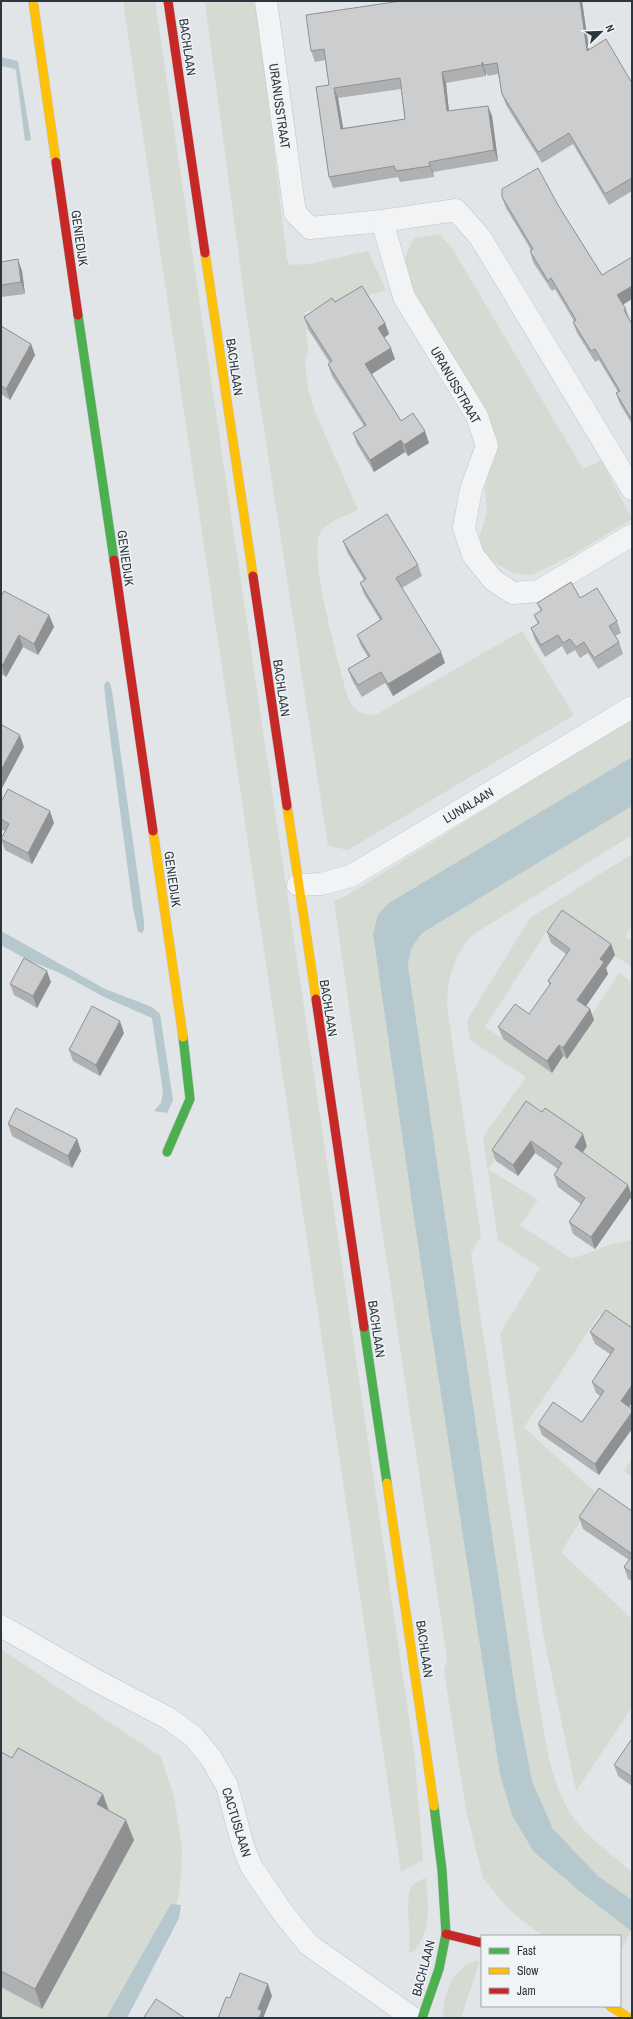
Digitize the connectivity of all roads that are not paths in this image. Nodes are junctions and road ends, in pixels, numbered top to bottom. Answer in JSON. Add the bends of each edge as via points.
{"nodes":[{"id":1,"x":32,"y":1,"type":"edge"},
{"id":2,"x":168,"y":1,"type":"edge"},
{"id":3,"x":266,"y":1,"type":"edge"},
{"id":4,"x":382,"y":221,"type":"junction"},
{"id":5,"x":632,"y":489,"type":"edge"},
{"id":6,"x":632,"y":535,"type":"edge"},
{"id":7,"x":632,"y":706,"type":"edge"},
{"id":8,"x":298,"y":886,"type":"junction"},
{"id":9,"x":167,"y":1152,"type":"dead end"},
{"id":10,"x":1,"y":1626,"type":"edge"},
{"id":11,"x":446,"y":1934,"type":"junction"},
{"id":12,"x":481,"y":1943,"type":"edge"},
{"id":13,"x":612,"y":2007,"type":"edge"},
{"id":14,"x":414,"y":2018,"type":"edge"},
{"id":15,"x":422,"y":2018,"type":"edge"},
{"id":16,"x":629,"y":2018,"type":"edge"}],
"edges":[{"from":1,"to":9,"type":"main road","name":"GENIEDIJK","via":[[187,1065],[190,1099]]},
{"from":2,"to":8,"type":"main road","name":"BACHLAAN"},
{"from":3,"to":4,"type":"street","name":"URANUSSTRAAT","via":[[295,213],[310,228]]},
{"from":4,"to":5,"type":"street","name":"URANUSSTRAAT","via":[[456,210],[480,237]]},
{"from":4,"to":6,"type":"street","name":"URANUSSTRAAT","via":[[404,297],[477,416],[487,446],[471,489],[464,528],[473,556],[493,580],[513,593],[539,591]]},
{"from":7,"to":8,"type":"street","name":"LUNALAAN","via":[[351,876],[321,884]]},
{"from":8,"to":11,"type":"main road","name":"BACHLAAN","via":[[431,1779],[442,1870]]},
{"from":10,"to":14,"type":"street","name":"CACTUSLAAN","via":[[168,1718],[193,1736],[211,1758],[227,1786],[251,1866],[283,1913],[309,1945]]},
{"from":11,"to":12,"type":"main road"},
{"from":11,"to":15,"type":"main road","name":"BACHLAAN","via":[[439,1969]]},
{"from":13,"to":16,"type":"main road"}]}
